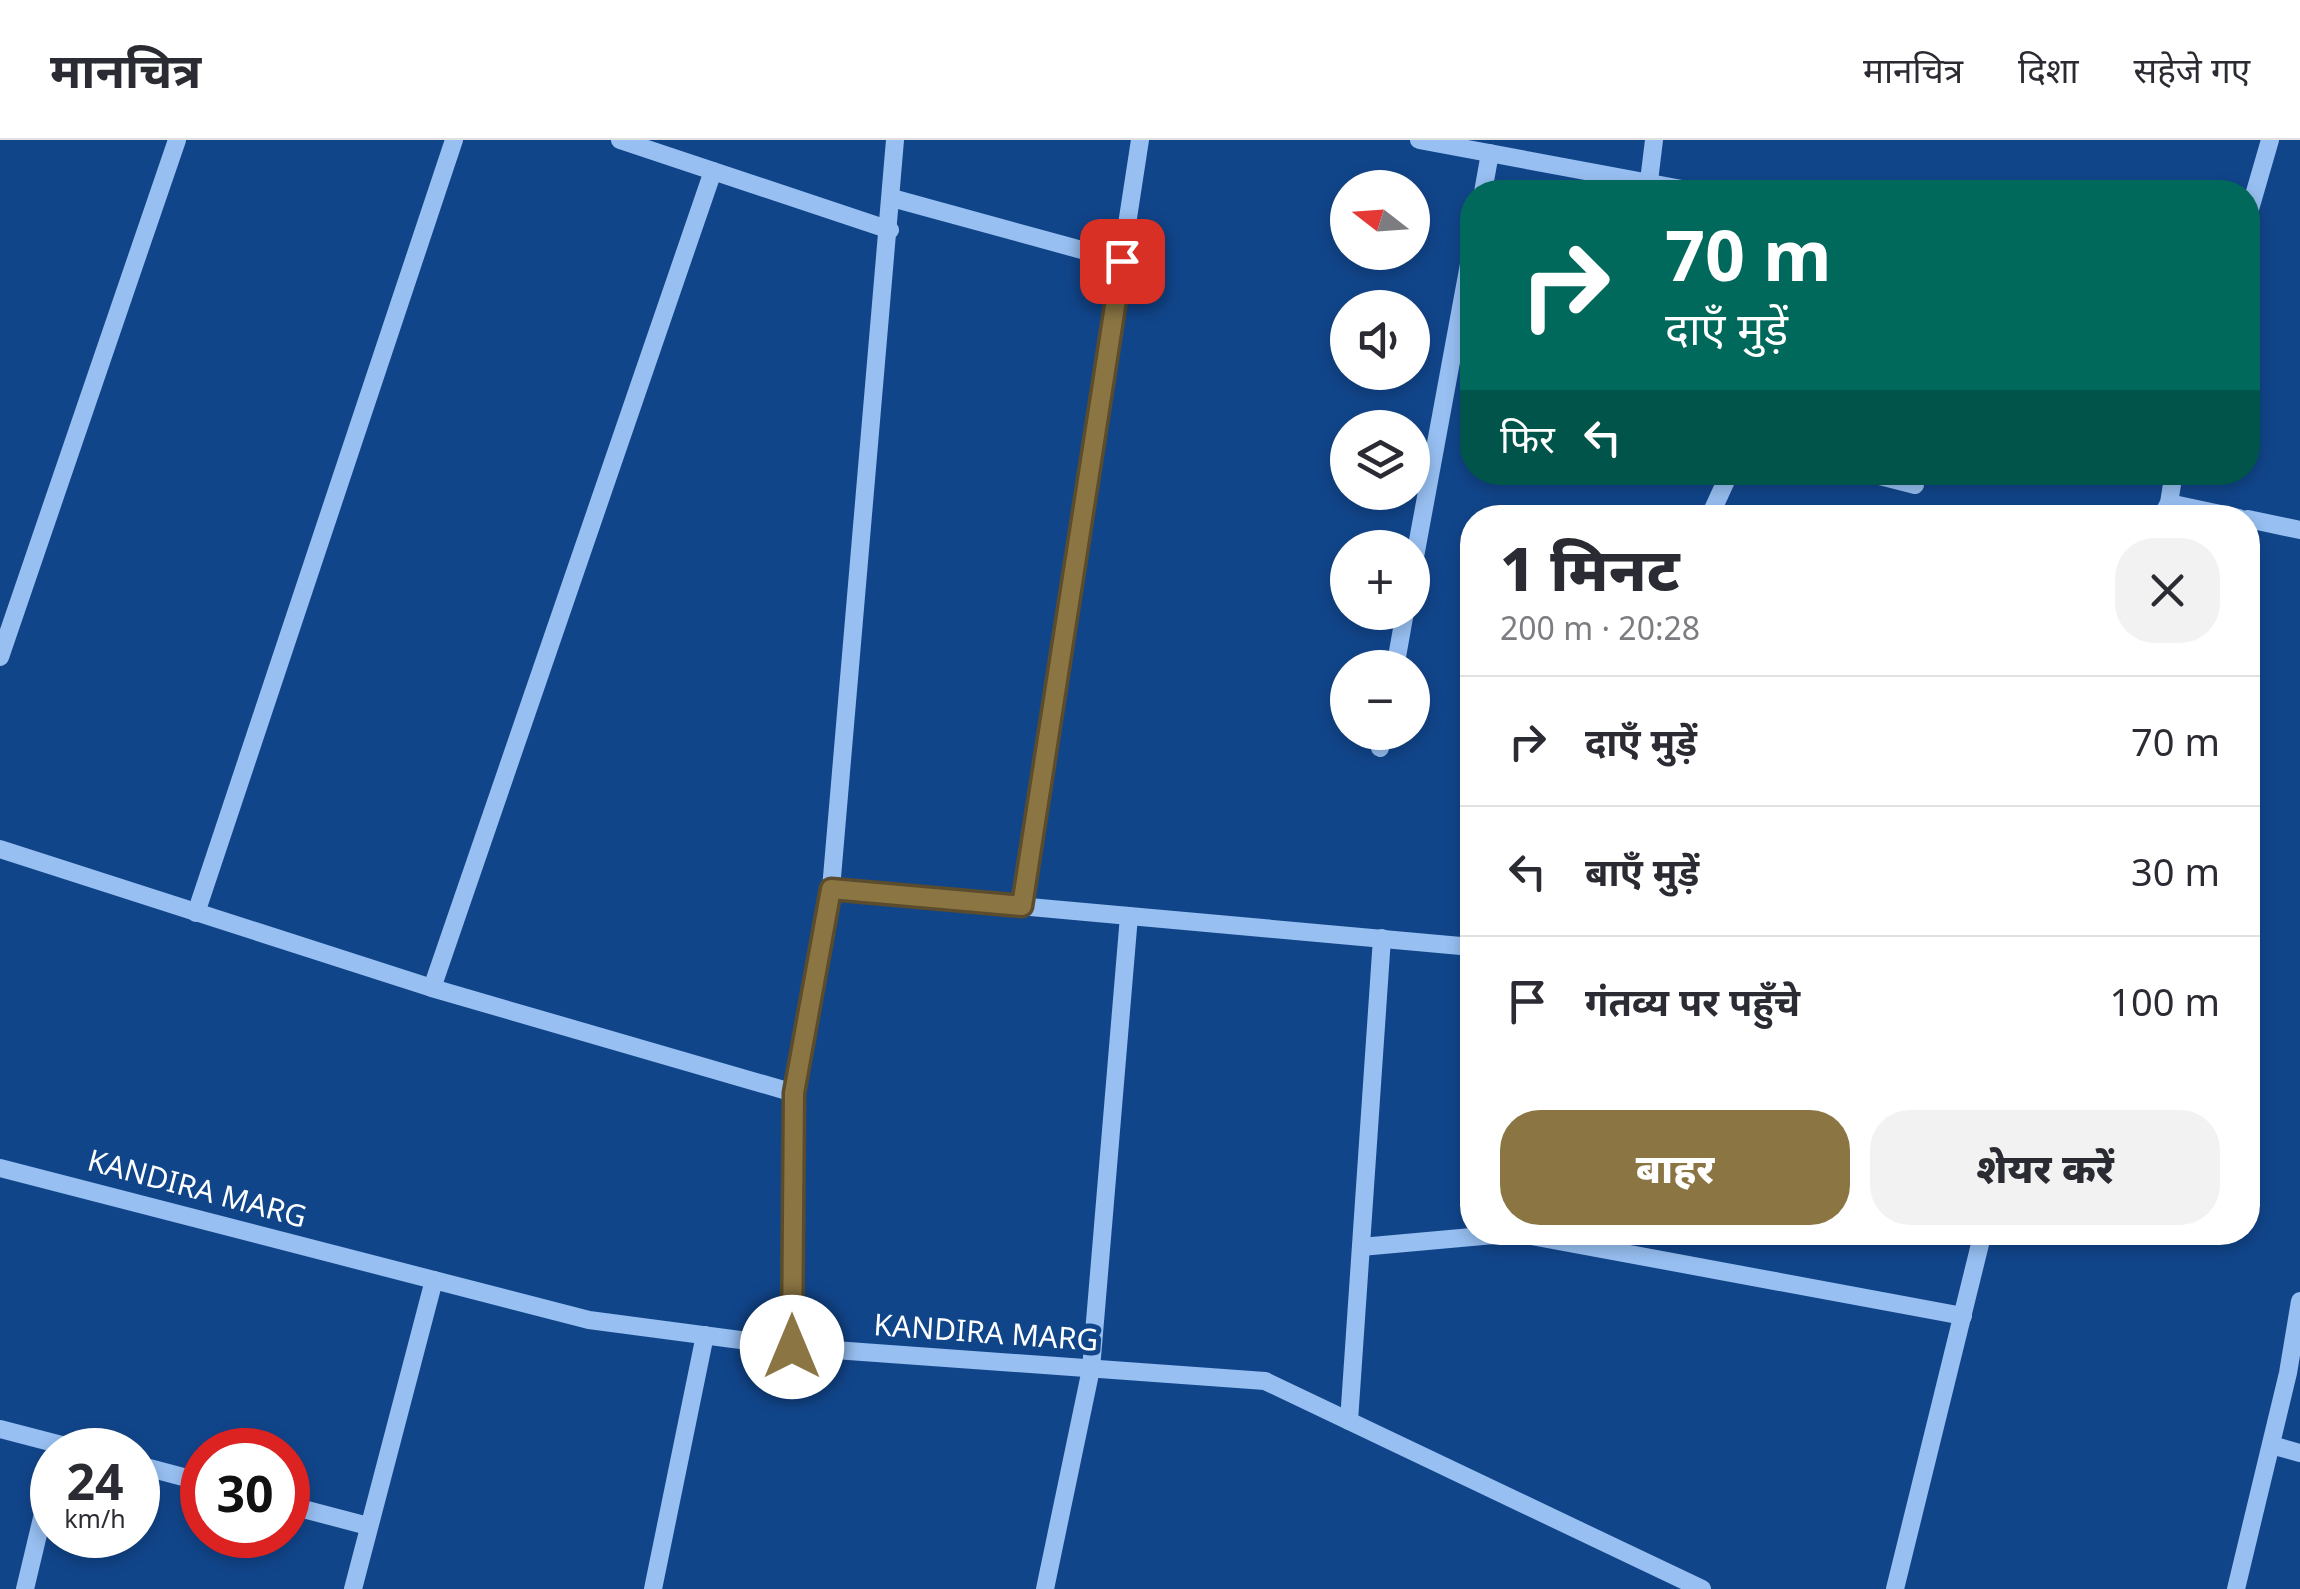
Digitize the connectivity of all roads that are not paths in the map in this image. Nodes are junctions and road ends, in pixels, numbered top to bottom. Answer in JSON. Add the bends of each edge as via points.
{"nodes":[{"id":1,"x":177,"y":140,"type":"edge"},
{"id":2,"x":454,"y":140,"type":"edge"},
{"id":3,"x":620,"y":140,"type":"edge"},
{"id":4,"x":895,"y":140,"type":"edge"},
{"id":5,"x":1140,"y":140,"type":"edge"},
{"id":6,"x":1420,"y":140,"type":"edge"},
{"id":7,"x":1654,"y":140,"type":"edge"},
{"id":8,"x":2270,"y":140,"type":"edge"},
{"id":9,"x":1490,"y":153,"type":"junction"},
{"id":10,"x":714,"y":171,"type":"junction"},
{"id":11,"x":1485,"y":180,"type":"edge"},
{"id":12,"x":1643,"y":180,"type":"edge"},
{"id":13,"x":1649,"y":180,"type":"edge"},
{"id":14,"x":2258,"y":180,"type":"edge"},
{"id":15,"x":892,"y":198,"type":"junction"},
{"id":16,"x":890,"y":230,"type":"junction"},
{"id":17,"x":1122,"y":261,"type":"junction"},
{"id":18,"x":1460,"y":313,"type":"edge"},
{"id":19,"x":2260,"y":522,"type":"edge"},
{"id":20,"x":1420,"y":530,"type":"edge"},
{"id":21,"x":2300,"y":530,"type":"edge"},
{"id":22,"x":0,"y":657,"type":"edge"},
{"id":23,"x":0,"y":849,"type":"edge"},
{"id":24,"x":831,"y":889,"type":"junction"},
{"id":25,"x":1022,"y":906,"type":"junction"},
{"id":26,"x":196,"y":913,"type":"junction"},
{"id":27,"x":1129,"y":916,"type":"junction"},
{"id":28,"x":1382,"y":938,"type":"junction"},
{"id":29,"x":1460,"y":945,"type":"edge"},
{"id":30,"x":432,"y":988,"type":"junction"},
{"id":31,"x":794,"y":1093,"type":"junction"},
{"id":32,"x":0,"y":1168,"type":"edge"},
{"id":33,"x":1460,"y":1238,"type":"edge"},
{"id":34,"x":1581,"y":1245,"type":"edge"},
{"id":35,"x":1980,"y":1245,"type":"edge"},
{"id":36,"x":1361,"y":1247,"type":"junction"},
{"id":37,"x":434,"y":1280,"type":"junction"},
{"id":38,"x":2300,"y":1301,"type":"edge"},
{"id":39,"x":1963,"y":1316,"type":"junction"},
{"id":40,"x":705,"y":1336,"type":"junction"},
{"id":41,"x":792,"y":1347,"type":"junction"},
{"id":42,"x":1091,"y":1368,"type":"junction"},
{"id":43,"x":1349,"y":1421,"type":"junction"},
{"id":44,"x":0,"y":1429,"type":"edge"},
{"id":45,"x":30,"y":1438,"type":"edge"},
{"id":46,"x":2271,"y":1445,"type":"junction"},
{"id":47,"x":2300,"y":1453,"type":"edge"},
{"id":48,"x":310,"y":1511,"type":"edge"},
{"id":49,"x":368,"y":1526,"type":"junction"},
{"id":50,"x":32,"y":1558,"type":"edge"},
{"id":51,"x":25,"y":1589,"type":"edge"},
{"id":52,"x":352,"y":1589,"type":"edge"},
{"id":53,"x":653,"y":1589,"type":"edge"},
{"id":54,"x":1045,"y":1589,"type":"edge"},
{"id":55,"x":1702,"y":1589,"type":"edge"},
{"id":56,"x":1895,"y":1589,"type":"edge"},
{"id":57,"x":2236,"y":1589,"type":"edge"}],
"edges":[{"from":1,"to":22,"type":"street"},
{"from":2,"to":26,"type":"street"},
{"from":3,"to":10,"type":"street"},
{"from":4,"to":15,"type":"street"},
{"from":5,"to":17,"type":"street"},
{"from":6,"to":9,"type":"street"},
{"from":7,"to":13,"type":"street"},
{"from":8,"to":14,"type":"street"},
{"from":9,"to":11,"type":"street"},
{"from":9,"to":12,"type":"street"},
{"from":10,"to":16,"type":"street"},
{"from":10,"to":30,"type":"street"},
{"from":15,"to":16,"type":"street"},
{"from":15,"to":17,"type":"street"},
{"from":16,"to":24,"type":"street"},
{"from":17,"to":25,"type":"street"},
{"from":18,"to":20,"type":"street"},
{"from":19,"to":21,"type":"street"},
{"from":23,"to":26,"type":"street"},
{"from":24,"to":25,"type":"street"},
{"from":24,"to":31,"type":"street"},
{"from":25,"to":27,"type":"street"},
{"from":26,"to":30,"type":"street"},
{"from":27,"to":28,"type":"street"},
{"from":27,"to":42,"type":"street"},
{"from":28,"to":29,"type":"street"},
{"from":28,"to":36,"type":"street"},
{"from":30,"to":31,"type":"street"},
{"from":31,"to":41,"type":"street"},
{"from":32,"to":37,"type":"street","name":"KANDIRA MARG"},
{"from":33,"to":36,"type":"street"},
{"from":34,"to":39,"type":"street"},
{"from":35,"to":39,"type":"street"},
{"from":36,"to":43,"type":"street"},
{"from":37,"to":40,"type":"street","name":"KANDIRA MARG","via":[[589,1320]]},
{"from":37,"to":49,"type":"street"},
{"from":38,"to":46,"type":"street"},
{"from":39,"to":56,"type":"street"},
{"from":40,"to":41,"type":"street","name":"KANDIRA MARG"},
{"from":40,"to":53,"type":"street"},
{"from":41,"to":42,"type":"street","name":"KANDIRA MARG"},
{"from":42,"to":43,"type":"street","name":"KANDIRA MARG","via":[[1265,1381]]},
{"from":42,"to":54,"type":"street"},
{"from":43,"to":55,"type":"street","name":"KANDIRA MARG"},
{"from":44,"to":45,"type":"street"},
{"from":46,"to":47,"type":"street"},
{"from":46,"to":57,"type":"street"},
{"from":48,"to":49,"type":"street"},
{"from":49,"to":52,"type":"street"},
{"from":50,"to":51,"type":"street"}]}
